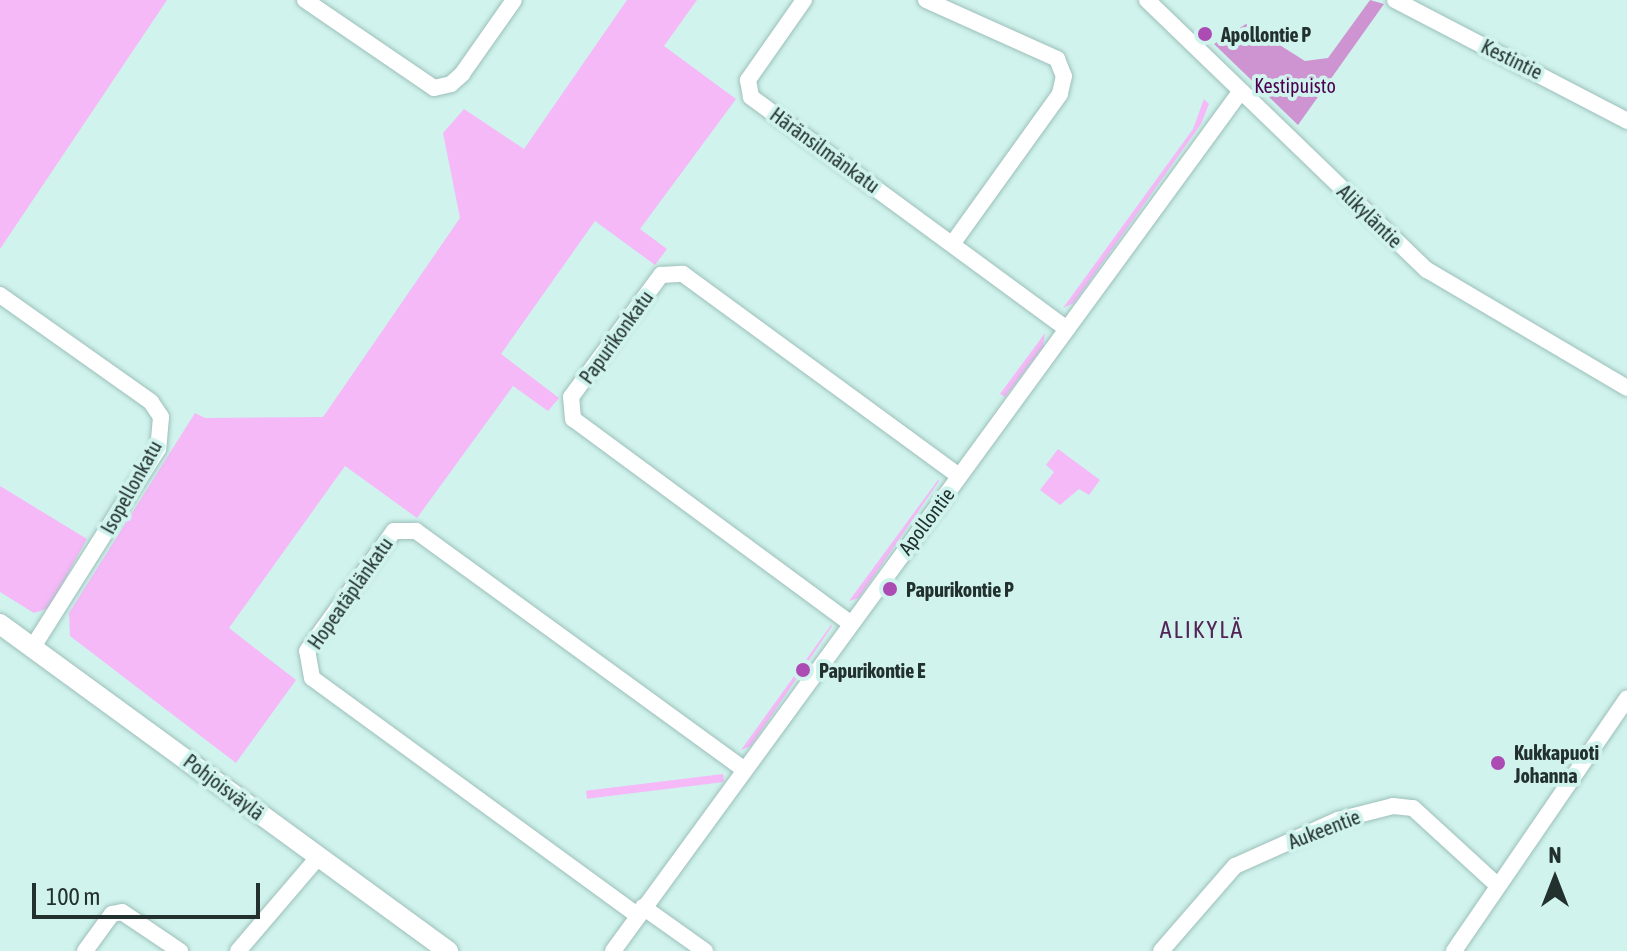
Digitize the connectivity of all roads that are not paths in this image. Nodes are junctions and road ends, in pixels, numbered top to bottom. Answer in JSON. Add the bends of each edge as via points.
{"nodes":[{"id":1,"x":305,"y":0,"type":"edge"},
{"id":2,"x":514,"y":0,"type":"edge"},
{"id":3,"x":804,"y":0,"type":"edge"},
{"id":4,"x":926,"y":0,"type":"edge"},
{"id":5,"x":1147,"y":0,"type":"edge"},
{"id":6,"x":1395,"y":0,"type":"edge"},
{"id":7,"x":1240,"y":92,"type":"junction"},
{"id":8,"x":1627,"y":121,"type":"edge"},
{"id":9,"x":953,"y":243,"type":"junction"},
{"id":10,"x":0,"y":295,"type":"edge"},
{"id":11,"x":1067,"y":329,"type":"junction"},
{"id":12,"x":1627,"y":388,"type":"edge"},
{"id":13,"x":959,"y":476,"type":"junction"},
{"id":14,"x":850,"y":623,"type":"junction"},
{"id":15,"x":0,"y":624,"type":"edge"},
{"id":16,"x":34,"y":645,"type":"junction"},
{"id":17,"x":1627,"y":698,"type":"edge"},
{"id":18,"x":743,"y":769,"type":"junction"},
{"id":19,"x":319,"y":856,"type":"junction"},
{"id":20,"x":1498,"y":886,"type":"junction"},
{"id":21,"x":640,"y":911,"type":"junction"},
{"id":22,"x":85,"y":951,"type":"edge"},
{"id":23,"x":180,"y":951,"type":"edge"},
{"id":24,"x":238,"y":951,"type":"edge"},
{"id":25,"x":448,"y":951,"type":"edge"},
{"id":26,"x":613,"y":951,"type":"edge"},
{"id":27,"x":705,"y":951,"type":"edge"},
{"id":28,"x":1161,"y":951,"type":"edge"},
{"id":29,"x":1454,"y":951,"type":"edge"}],
"edges":[{"from":1,"to":2,"type":"street","via":[[434,88],[451,84],[462,74]]},
{"from":3,"to":9,"type":"street","name":"Häränsilmänkatu","via":[[748,80],[751,97]]},
{"from":4,"to":9,"type":"street","via":[[1057,59],[1064,76],[1060,94]]},
{"from":5,"to":7,"type":"street","name":"Alikyläntie"},
{"from":6,"to":8,"type":"street","name":"Kestintie"},
{"from":7,"to":11,"type":"street","name":"Apollontie"},
{"from":7,"to":12,"type":"street","name":"Alikyläntie","via":[[1427,270]]},
{"from":9,"to":11,"type":"street","name":"Häränsilmänkatu"},
{"from":10,"to":16,"type":"street","name":"Isopellonkatu","via":[[151,402],[161,417],[158,449]]},
{"from":11,"to":13,"type":"street","name":"Apollontie"},
{"from":13,"to":14,"type":"street","name":"Apollontie"},
{"from":13,"to":14,"type":"street","name":"Papurikonkatu","via":[[683,274],[661,275],[571,397],[573,419]]},
{"from":14,"to":18,"type":"street","name":"Apollontie"},
{"from":15,"to":16,"type":"main road","name":"Pohjoisväylä"},
{"from":16,"to":19,"type":"main road","name":"Pohjoisväylä"},
{"from":17,"to":20,"type":"street"},
{"from":18,"to":21,"type":"street","name":"Apollontie"},
{"from":18,"to":21,"type":"street","name":"Hopeatäplänkatu","via":[[416,531],[394,531],[307,651],[312,678]]},
{"from":19,"to":24,"type":"street"},
{"from":19,"to":25,"type":"main road","name":"Pohjoisväylä"},
{"from":20,"to":28,"type":"street","name":"Aukeentie","via":[[1413,808],[1393,806],[1338,820],[1235,866]]},
{"from":20,"to":29,"type":"street"},
{"from":21,"to":26,"type":"street","name":"Apollontie"},
{"from":21,"to":27,"type":"street"},
{"from":22,"to":23,"type":"street","via":[[112,914],[122,912]]}]}
